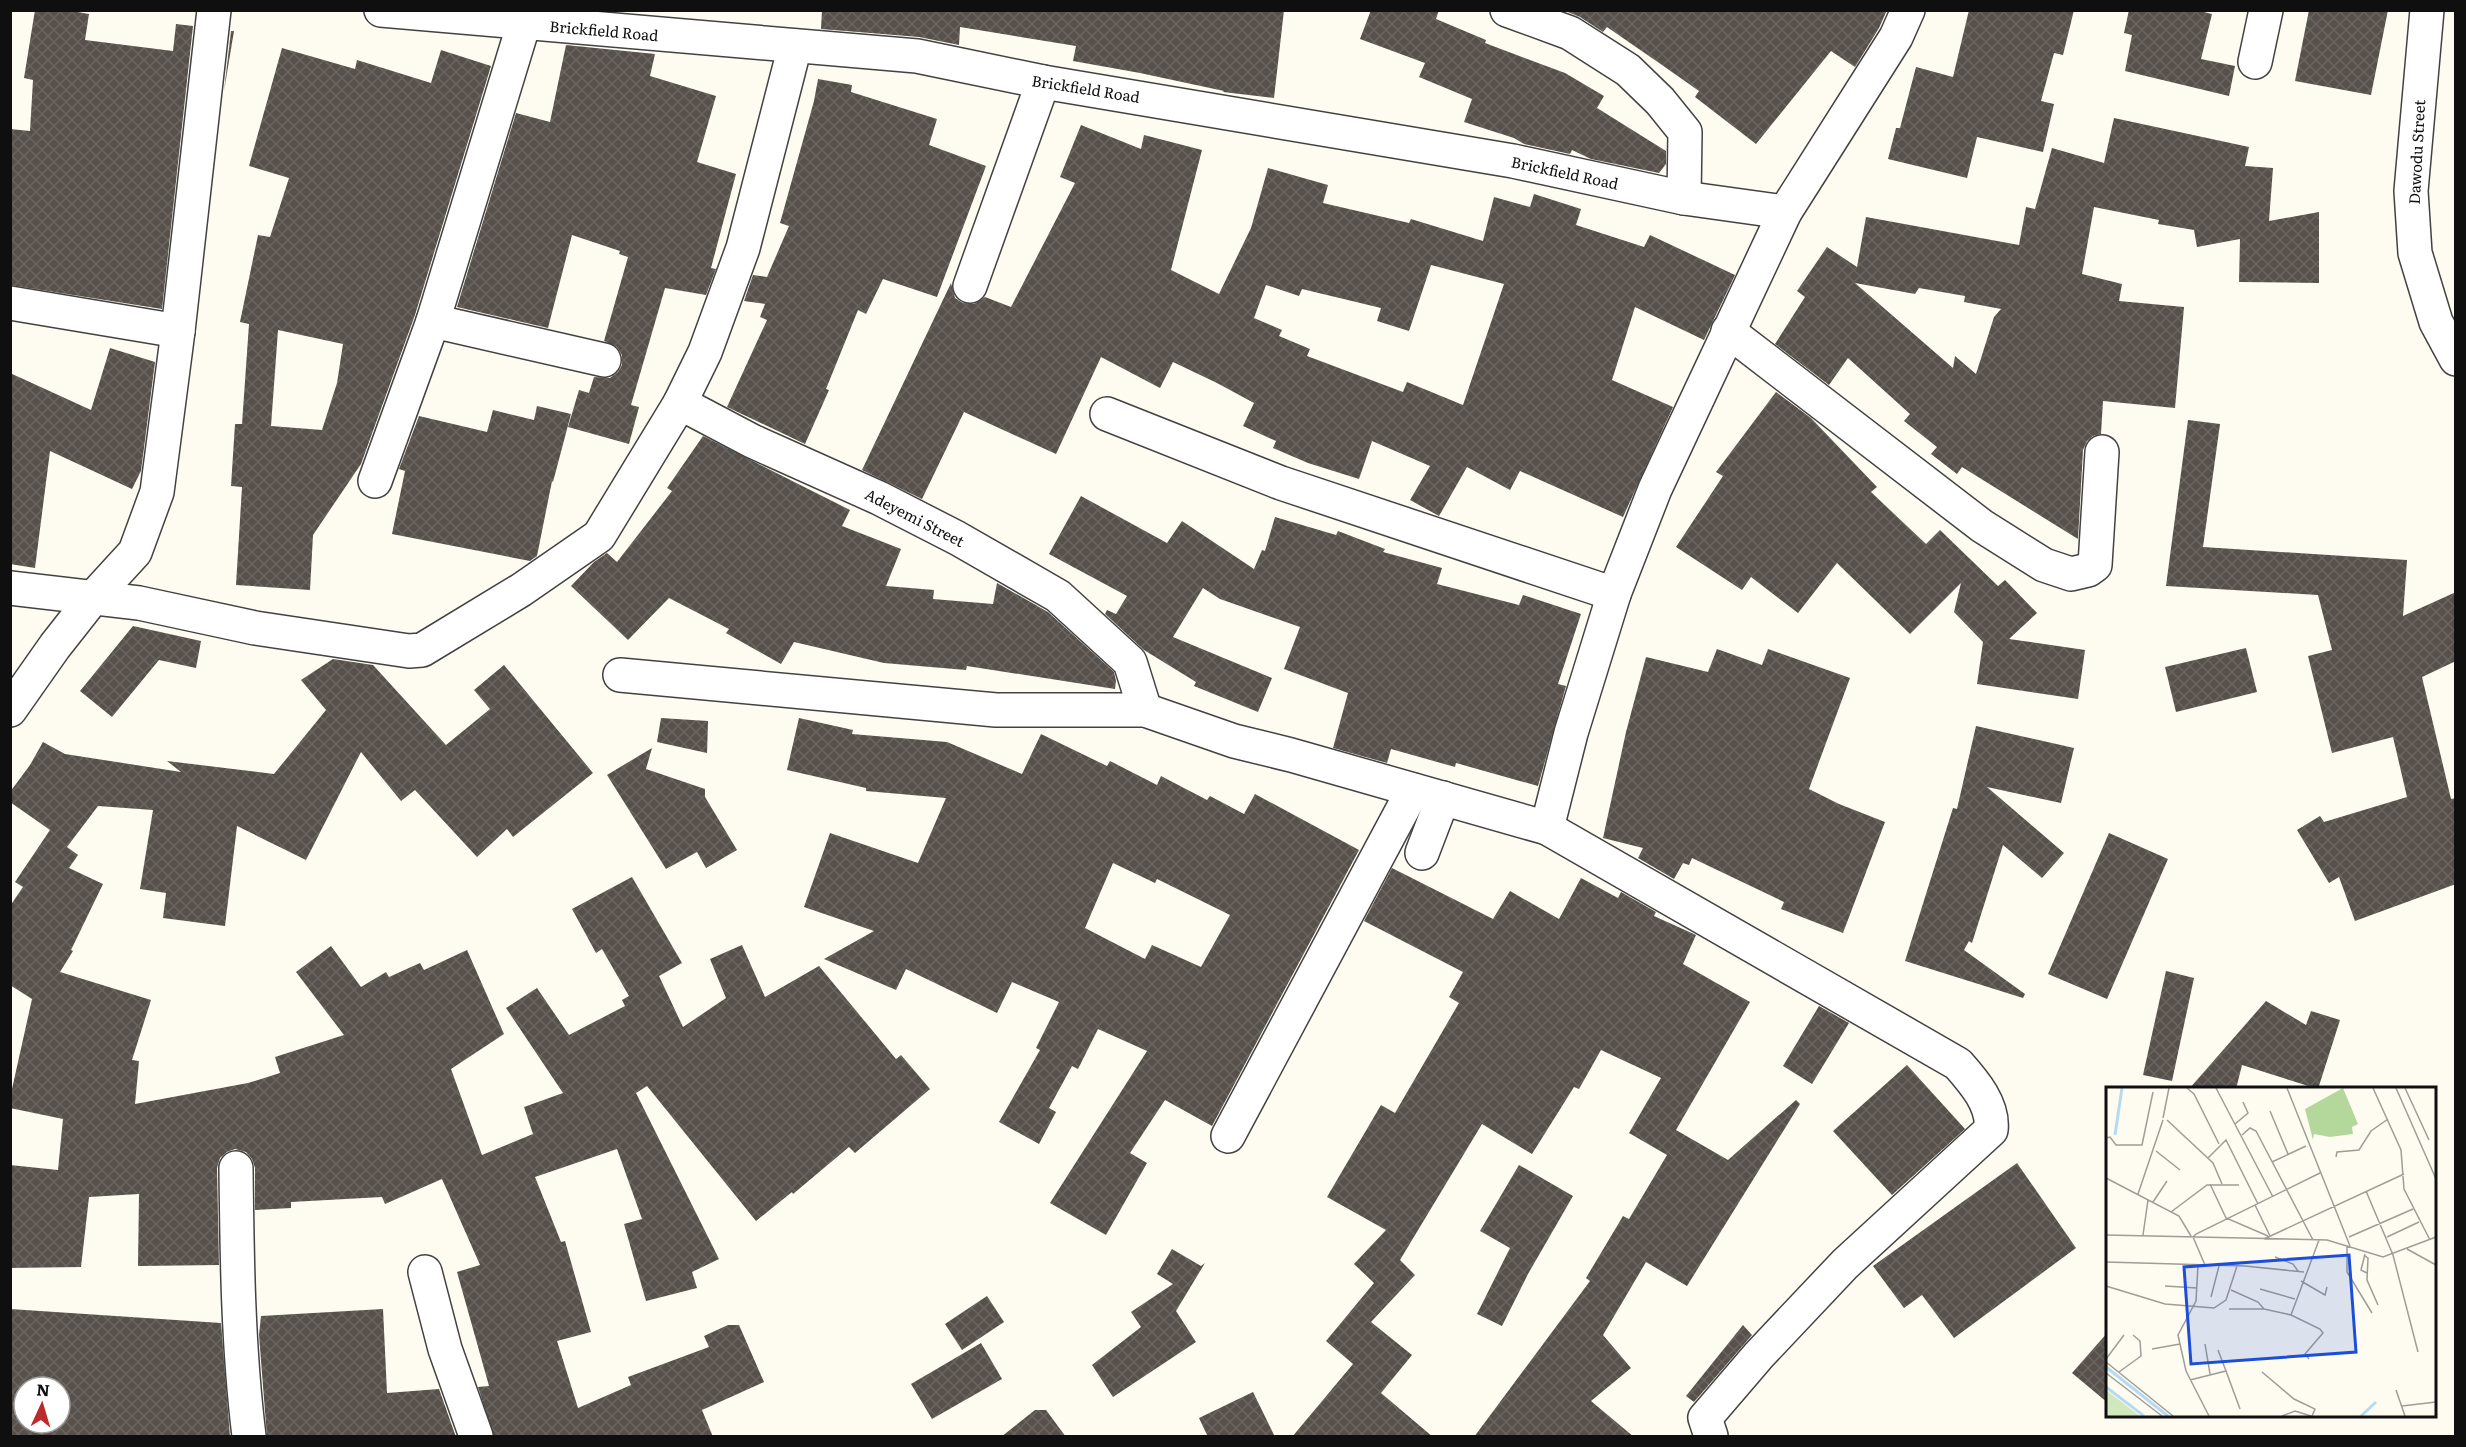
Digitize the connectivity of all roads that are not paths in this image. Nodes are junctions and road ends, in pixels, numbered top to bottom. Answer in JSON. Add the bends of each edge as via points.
{"nodes":[{"id":1,"x":214,"y":10,"type":"edge"},
{"id":2,"x":381,"y":10,"type":"edge"},
{"id":3,"x":1507,"y":10,"type":"edge"},
{"id":4,"x":1908,"y":10,"type":"edge"},
{"id":5,"x":2266,"y":10,"type":"edge"},
{"id":6,"x":2427,"y":10,"type":"edge"},
{"id":7,"x":524,"y":23,"type":"junction"},
{"id":8,"x":795,"y":46,"type":"junction"},
{"id":9,"x":2255,"y":62,"type":"dead end"},
{"id":10,"x":1043,"y":82,"type":"junction"},
{"id":11,"x":1684,"y":198,"type":"junction"},
{"id":12,"x":1785,"y":212,"type":"junction"},
{"id":13,"x":970,"y":286,"type":"dead end"},
{"id":14,"x":10,"y":303,"type":"edge"},
{"id":15,"x":433,"y":321,"type":"junction"},
{"id":16,"x":178,"y":331,"type":"junction"},
{"id":17,"x":1728,"y":332,"type":"junction"},
{"id":18,"x":2456,"y":359,"type":"edge"},
{"id":19,"x":604,"y":360,"type":"dead end"},
{"id":20,"x":680,"y":403,"type":"junction"},
{"id":21,"x":1107,"y":414,"type":"dead end"},
{"id":22,"x":2102,"y":452,"type":"dead end"},
{"id":23,"x":375,"y":481,"type":"dead end"},
{"id":24,"x":10,"y":588,"type":"edge"},
{"id":25,"x":1614,"y":594,"type":"junction"},
{"id":26,"x":92,"y":599,"type":"junction"},
{"id":27,"x":620,"y":675,"type":"dead end"},
{"id":28,"x":10,"y":710,"type":"edge"},
{"id":29,"x":1145,"y":710,"type":"junction"},
{"id":30,"x":1428,"y":794,"type":"junction"},
{"id":31,"x":1547,"y":828,"type":"junction"},
{"id":32,"x":1422,"y":853,"type":"dead end"},
{"id":33,"x":1228,"y":1136,"type":"dead end"},
{"id":34,"x":236,"y":1168,"type":"dead end"},
{"id":35,"x":425,"y":1272,"type":"dead end"},
{"id":36,"x":249,"y":1437,"type":"edge"},
{"id":37,"x":476,"y":1437,"type":"edge"},
{"id":38,"x":1711,"y":1437,"type":"edge"}],
"edges":[{"from":1,"to":16,"type":"street"},
{"from":2,"to":7,"type":"street","name":"Brickfield Road"},
{"from":3,"to":11,"type":"street","via":[[1570,33],[1628,70],[1660,101],[1685,132]]},
{"from":4,"to":12,"type":"street","via":[[1896,37]]},
{"from":5,"to":9,"type":"street"},
{"from":6,"to":18,"type":"street","name":"Dawodu Street","via":[[2411,191],[2415,253],[2436,322]]},
{"from":7,"to":8,"type":"street","name":"Brickfield Road"},
{"from":7,"to":15,"type":"street"},
{"from":8,"to":10,"type":"street","name":"Brickfield Road","via":[[916,56]]},
{"from":8,"to":20,"type":"street","via":[[744,248],[705,352]]},
{"from":10,"to":11,"type":"street","name":"Brickfield Road","via":[[1501,159]]},
{"from":10,"to":13,"type":"street"},
{"from":11,"to":12,"type":"street","name":"Brickfield Road"},
{"from":12,"to":17,"type":"street"},
{"from":14,"to":16,"type":"street"},
{"from":15,"to":19,"type":"street"},
{"from":15,"to":23,"type":"street"},
{"from":16,"to":26,"type":"street","via":[[157,492],[135,552]]},
{"from":17,"to":22,"type":"street","via":[[1982,526],[2044,565],[2070,574],[2095,565]]},
{"from":17,"to":25,"type":"street","via":[[1655,489]]},
{"from":20,"to":26,"type":"street","via":[[599,536],[521,590],[422,650],[255,628],[150,606]]},
{"from":20,"to":29,"type":"street","name":"Adeyemi Street","via":[[752,441],[879,498],[1058,596],[1130,662]]},
{"from":21,"to":25,"type":"street","via":[[1281,483]]},
{"from":24,"to":26,"type":"street"},
{"from":25,"to":31,"type":"street","via":[[1571,733]]},
{"from":26,"to":28,"type":"street"},
{"from":27,"to":29,"type":"street","via":[[996,710]]},
{"from":29,"to":30,"type":"street","via":[[1234,741]]},
{"from":30,"to":31,"type":"street"},
{"from":30,"to":32,"type":"street"},
{"from":30,"to":33,"type":"street"},
{"from":31,"to":38,"type":"street","via":[[1958,1064],[1979,1089],[1992,1119],[1991,1130],[1845,1264],[1759,1355],[1705,1418]]},
{"from":34,"to":36,"type":"street","via":[[237,1284]]},
{"from":35,"to":37,"type":"street","via":[[445,1349]]}]}
